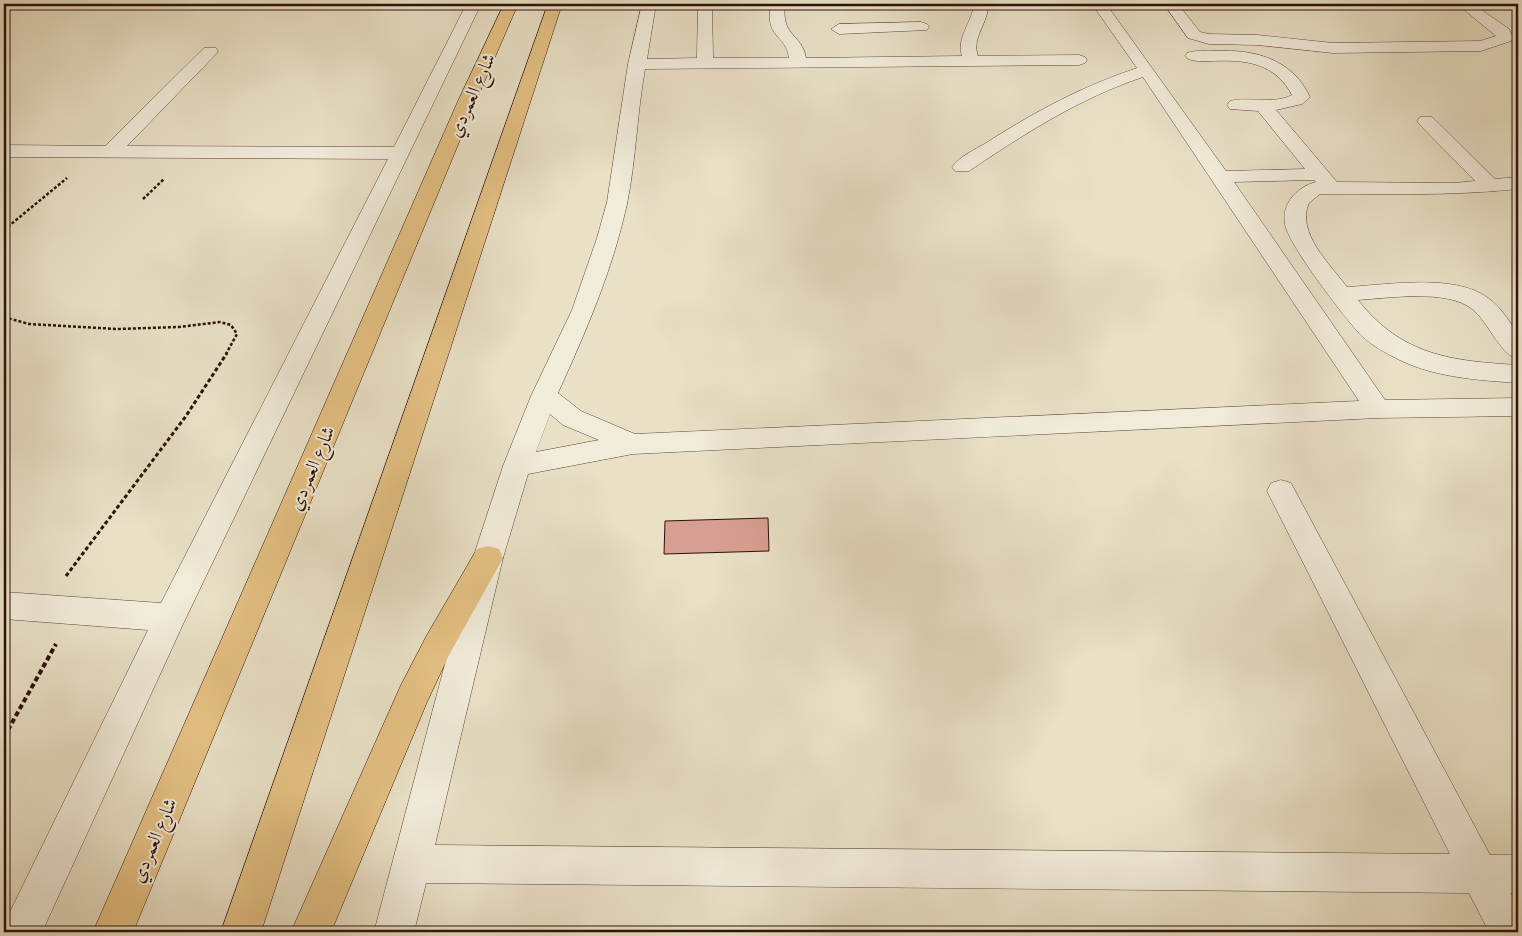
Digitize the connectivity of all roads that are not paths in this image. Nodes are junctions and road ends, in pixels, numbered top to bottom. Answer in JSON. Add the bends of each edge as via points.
{"nodes":[{"id":1,"x":14,"y":4,"type":"edge"},
{"id":2,"x":428,"y":4,"type":"edge"},
{"id":3,"x":511,"y":4,"type":"edge"},
{"id":4,"x":555,"y":4,"type":"edge"},
{"id":5,"x":649,"y":4,"type":"edge"},
{"id":6,"x":705,"y":4,"type":"edge"},
{"id":7,"x":778,"y":4,"type":"edge"},
{"id":8,"x":981,"y":4,"type":"edge"},
{"id":9,"x":1099,"y":4,"type":"edge"},
{"id":10,"x":1170,"y":4,"type":"edge"},
{"id":11,"x":1464,"y":4,"type":"edge"},
{"id":12,"x":474,"y":5,"type":"edge"},
{"id":13,"x":4,"y":6,"type":"edge"},
{"id":14,"x":921,"y":27,"type":"dead end"},
{"id":15,"x":880,"y":28,"type":"junction"},
{"id":16,"x":839,"y":29,"type":"dead end"},
{"id":17,"x":210,"y":51,"type":"dead end"},
{"id":18,"x":1193,"y":56,"type":"dead end"},
{"id":19,"x":886,"y":60,"type":"junction"},
{"id":20,"x":971,"y":60,"type":"junction"},
{"id":21,"x":1080,"y":60,"type":"dead end"},
{"id":22,"x":798,"y":62,"type":"junction"},
{"id":23,"x":705,"y":63,"type":"junction"},
{"id":24,"x":636,"y":64,"type":"junction"},
{"id":25,"x":1148,"y":70,"type":"junction"},
{"id":26,"x":1262,"y":104,"type":"junction"},
{"id":27,"x":1236,"y":105,"type":"dead end"},
{"id":28,"x":1426,"y":121,"type":"dead end"},
{"id":29,"x":4,"y":151,"type":"edge"},
{"id":30,"x":105,"y":152,"type":"junction"},
{"id":31,"x":400,"y":153,"type":"junction"},
{"id":32,"x":962,"y":167,"type":"dead end"},
{"id":33,"x":1220,"y":177,"type":"junction"},
{"id":34,"x":1325,"y":180,"type":"junction"},
{"id":35,"x":1518,"y":183,"type":"edge"},
{"id":36,"x":1492,"y":187,"type":"junction"},
{"id":37,"x":1342,"y":294,"type":"junction"},
{"id":38,"x":1518,"y":351,"type":"edge"},
{"id":39,"x":1518,"y":374,"type":"edge"},
{"id":40,"x":544,"y":396,"type":"junction"},
{"id":41,"x":1518,"y":407,"type":"edge"},
{"id":42,"x":1378,"y":409,"type":"junction"},
{"id":43,"x":633,"y":444,"type":"junction"},
{"id":44,"x":517,"y":466,"type":"junction"},
{"id":45,"x":1281,"y":491,"type":"dead end"},
{"id":46,"x":488,"y":558,"type":"junction"},
{"id":47,"x":4,"y":605,"type":"edge"},
{"id":48,"x":170,"y":618,"type":"junction"},
{"id":49,"x":410,"y":864,"type":"junction"},
{"id":50,"x":1480,"y":874,"type":"junction"},
{"id":51,"x":1518,"y":874,"type":"edge"},
{"id":52,"x":21,"y":932,"type":"edge"},
{"id":53,"x":113,"y":932,"type":"edge"},
{"id":54,"x":240,"y":932,"type":"edge"},
{"id":55,"x":311,"y":932,"type":"edge"},
{"id":56,"x":394,"y":932,"type":"edge"},
{"id":57,"x":1510,"y":932,"type":"edge"}],
"edges":[{"from":1,"to":13,"type":"street"},
{"from":2,"to":12,"type":"street"},
{"from":3,"to":53,"type":"main road","name":"شارع العمردي"},
{"from":4,"to":54,"type":"main road"},
{"from":5,"to":24,"type":"street"},
{"from":6,"to":23,"type":"street"},
{"from":7,"to":22,"type":"street","via":[[776,23],[796,50]]},
{"from":8,"to":20,"type":"street","via":[[980,17],[968,38],[967,52]]},
{"from":9,"to":25,"type":"street"},
{"from":10,"to":11,"type":"street","via":[[1194,35],[1209,40],[1257,40],[1342,48],[1481,46],[1505,38],[1503,32]]},
{"from":12,"to":31,"type":"street"},
{"from":14,"to":15,"type":"street"},
{"from":15,"to":16,"type":"street"},
{"from":15,"to":19,"type":"street"},
{"from":17,"to":30,"type":"street"},
{"from":18,"to":26,"type":"street","via":[[1262,59],[1276,66],[1301,97],[1292,102]]},
{"from":19,"to":20,"type":"street"},
{"from":19,"to":22,"type":"street"},
{"from":20,"to":21,"type":"street"},
{"from":22,"to":23,"type":"street"},
{"from":23,"to":24,"type":"street"},
{"from":24,"to":40,"type":"street","via":[[617,202],[608,238],[584,310]]},
{"from":25,"to":32,"type":"street","via":[[1113,80],[1075,98]]},
{"from":25,"to":33,"type":"street"},
{"from":26,"to":27,"type":"street"},
{"from":26,"to":34,"type":"street"},
{"from":28,"to":36,"type":"street"},
{"from":29,"to":30,"type":"street"},
{"from":30,"to":31,"type":"street"},
{"from":31,"to":48,"type":"street"},
{"from":33,"to":34,"type":"street"},
{"from":33,"to":42,"type":"street"},
{"from":34,"to":36,"type":"street","via":[[1454,189]]},
{"from":34,"to":37,"type":"street","via":[[1299,200],[1295,226]]},
{"from":35,"to":36,"type":"street"},
{"from":37,"to":38,"type":"street","via":[[1444,290],[1462,294],[1483,306]]},
{"from":37,"to":39,"type":"street","via":[[1365,325],[1403,352],[1455,368]]},
{"from":40,"to":43,"type":"street","via":[[572,418]]},
{"from":40,"to":44,"type":"street"},
{"from":41,"to":42,"type":"street"},
{"from":42,"to":43,"type":"street"},
{"from":43,"to":44,"type":"street"},
{"from":44,"to":46,"type":"street"},
{"from":45,"to":50,"type":"street"},
{"from":46,"to":49,"type":"street"},
{"from":46,"to":55,"type":"main road","via":[[412,696]]},
{"from":47,"to":48,"type":"street"},
{"from":48,"to":52,"type":"street"},
{"from":49,"to":50,"type":"street"},
{"from":49,"to":56,"type":"street"},
{"from":50,"to":51,"type":"street"},
{"from":50,"to":57,"type":"street"}]}
